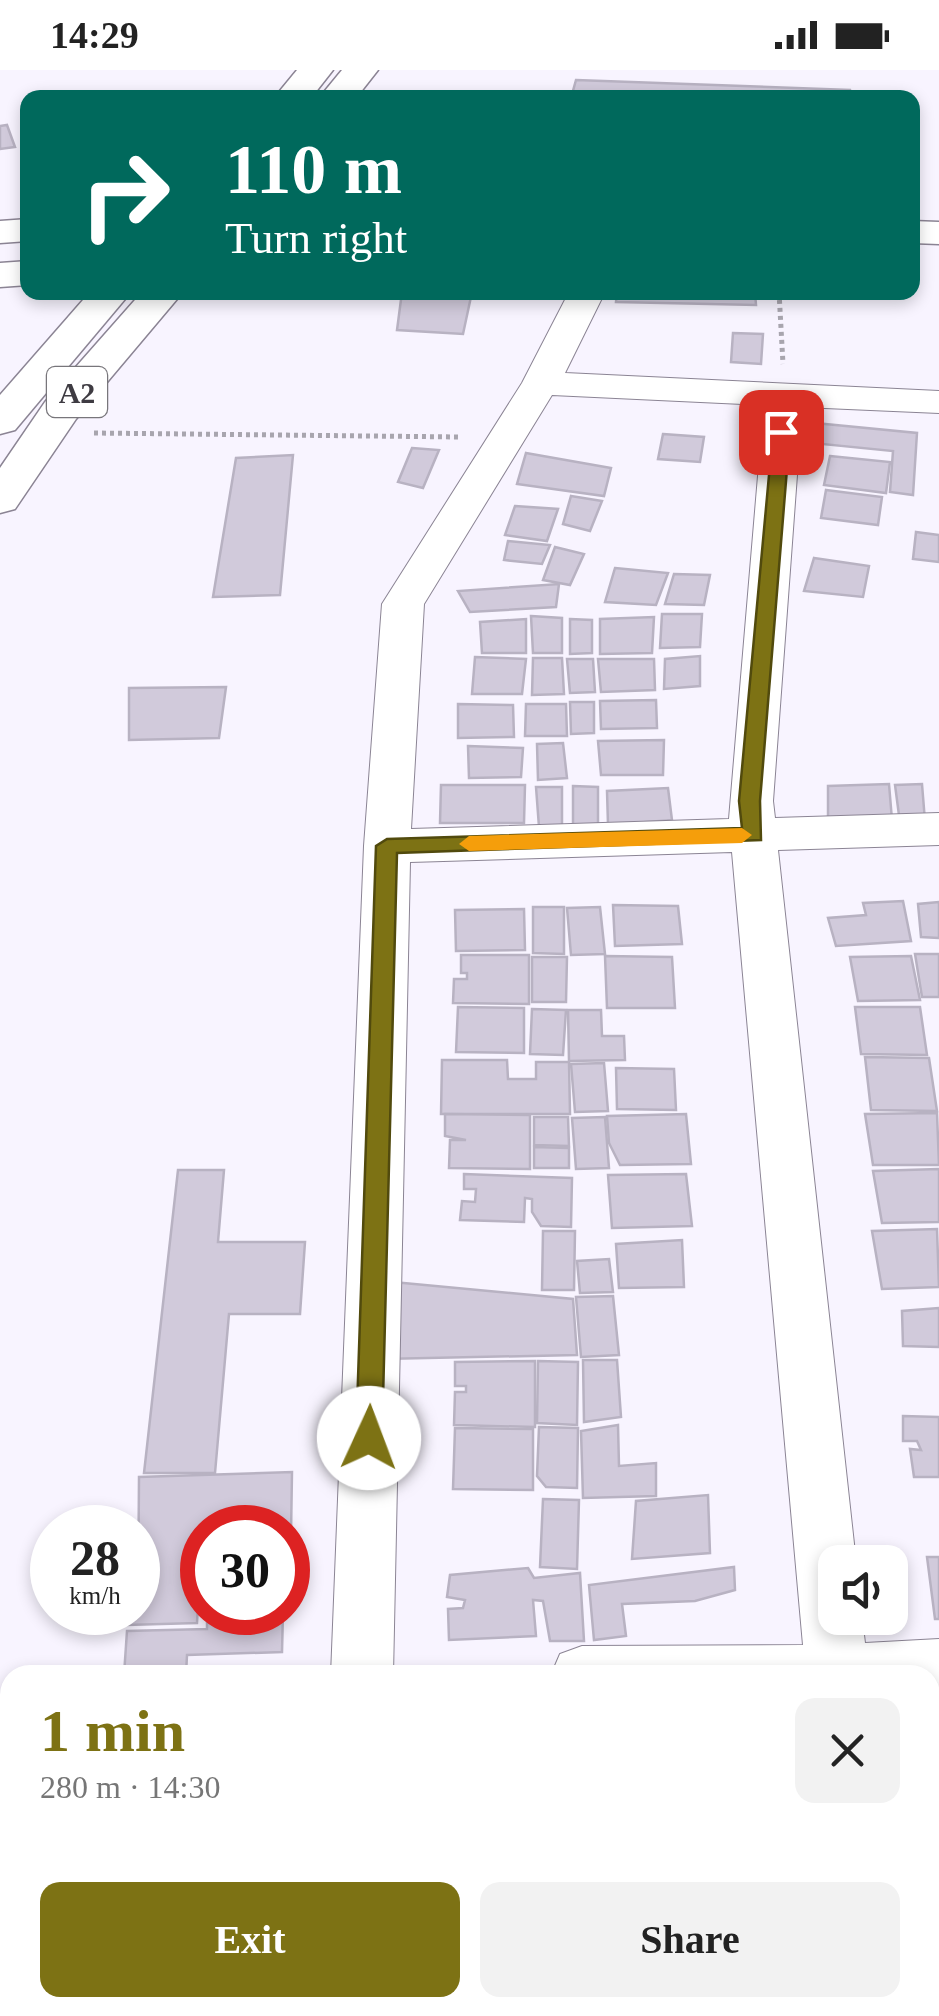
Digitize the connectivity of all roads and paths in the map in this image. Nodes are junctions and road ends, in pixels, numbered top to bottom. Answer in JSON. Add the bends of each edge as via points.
{"nodes":[{"id":1,"x":316,"y":70,"type":"edge"},
{"id":2,"x":361,"y":70,"type":"edge"},
{"id":3,"x":298,"y":90,"type":"edge"},
{"id":4,"x":343,"y":90,"type":"edge"},
{"id":5,"x":105,"y":300,"type":"edge"},
{"id":6,"x":157,"y":300,"type":"edge"},
{"id":7,"x":583,"y":300,"type":"edge"},
{"id":8,"x":779,"y":300,"type":"edge"},
{"id":9,"x":541,"y":384,"type":"junction"},
{"id":10,"x":784,"y":395,"type":"junction"},
{"id":11,"x":939,"y":402,"type":"edge"},
{"id":12,"x":0,"y":422,"type":"edge"},
{"id":13,"x":45,"y":432,"type":"junction"},
{"id":14,"x":508,"y":437,"type":"junction"},
{"id":15,"x":0,"y":500,"type":"edge"},
{"id":16,"x":939,"y":829,"type":"edge"},
{"id":17,"x":754,"y":835,"type":"junction"},
{"id":18,"x":387,"y":846,"type":"junction"},
{"id":19,"x":362,"y":1665,"type":"edge"},
{"id":20,"x":837,"y":1665,"type":"edge"}],
"edges":[{"from":1,"to":3,"type":"main road"},
{"from":2,"to":4,"type":"main road"},
{"from":5,"to":12,"type":"main road","number":"A2"},
{"from":6,"to":13,"type":"main road","number":"A2"},
{"from":7,"to":9,"type":"street"},
{"from":8,"to":10,"type":"path"},
{"from":9,"to":10,"type":"street"},
{"from":9,"to":14,"type":"street"},
{"from":10,"to":11,"type":"street"},
{"from":10,"to":17,"type":"street","via":[[750,801]]},
{"from":13,"to":14,"type":"path"},
{"from":13,"to":15,"type":"main road","number":"A2"},
{"from":14,"to":18,"type":"street","via":[[402,604]]},
{"from":16,"to":17,"type":"street"},
{"from":17,"to":18,"type":"street"},
{"from":17,"to":20,"type":"street"},
{"from":18,"to":19,"type":"street"}]}
